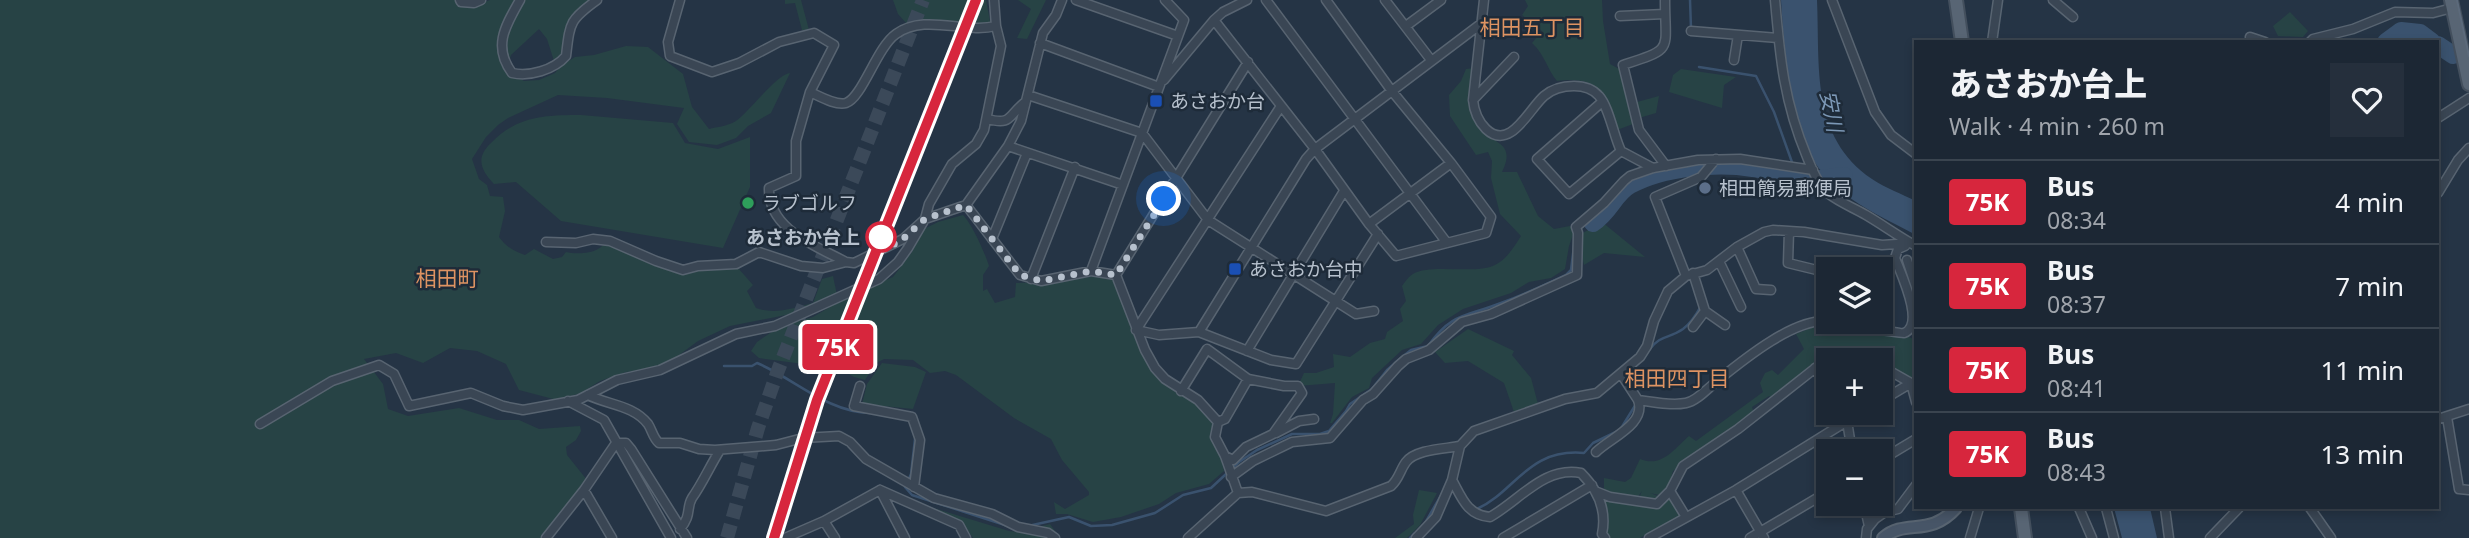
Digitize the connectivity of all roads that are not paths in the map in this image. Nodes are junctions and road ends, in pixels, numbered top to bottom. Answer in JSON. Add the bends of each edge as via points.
{"nodes":[{"id":1,"x":460,"y":0,"type":"edge"},
{"id":2,"x":481,"y":0,"type":"edge"},
{"id":3,"x":520,"y":0,"type":"edge"},
{"id":4,"x":597,"y":0,"type":"edge"},
{"id":5,"x":680,"y":0,"type":"edge"},
{"id":6,"x":994,"y":0,"type":"edge"},
{"id":7,"x":1062,"y":0,"type":"edge"},
{"id":8,"x":1076,"y":0,"type":"edge"},
{"id":9,"x":1165,"y":0,"type":"edge"},
{"id":10,"x":1247,"y":0,"type":"edge"},
{"id":11,"x":1266,"y":0,"type":"edge"},
{"id":12,"x":1326,"y":0,"type":"edge"},
{"id":13,"x":1385,"y":0,"type":"edge"},
{"id":14,"x":1441,"y":0,"type":"edge"},
{"id":15,"x":1484,"y":0,"type":"edge"},
{"id":16,"x":1665,"y":0,"type":"edge"},
{"id":17,"x":1775,"y":0,"type":"edge"},
{"id":18,"x":1832,"y":0,"type":"edge"},
{"id":19,"x":1956,"y":0,"type":"edge"},
{"id":20,"x":1998,"y":0,"type":"edge"},
{"id":21,"x":2053,"y":0,"type":"edge"},
{"id":22,"x":1175,"y":4,"type":"edge"},
{"id":23,"x":2451,"y":4,"type":"edge"},
{"id":24,"x":1665,"y":14,"type":"junction"},
{"id":25,"x":1620,"y":16,"type":"dead end"},
{"id":26,"x":2073,"y":17,"type":"dead end"},
{"id":27,"x":1214,"y":20,"type":"junction"},
{"id":28,"x":1482,"y":23,"type":"junction"},
{"id":29,"x":996,"y":26,"type":"junction"},
{"id":30,"x":1406,"y":26,"type":"junction"},
{"id":31,"x":1690,"y":31,"type":"dead end"},
{"id":32,"x":1178,"y":36,"type":"junction"},
{"id":33,"x":1738,"y":36,"type":"junction"},
{"id":34,"x":2250,"y":37,"type":"dead end"},
{"id":35,"x":1778,"y":38,"type":"junction"},
{"id":36,"x":1962,"y":40,"type":"edge"},
{"id":37,"x":1992,"y":40,"type":"edge"},
{"id":38,"x":2259,"y":40,"type":"edge"},
{"id":39,"x":2312,"y":40,"type":"edge"},
{"id":40,"x":1040,"y":43,"type":"junction"},
{"id":41,"x":1514,"y":57,"type":"dead end"},
{"id":42,"x":1431,"y":60,"type":"junction"},
{"id":43,"x":1734,"y":60,"type":"dead end"},
{"id":44,"x":1248,"y":62,"type":"junction"},
{"id":45,"x":1160,"y":84,"type":"junction"},
{"id":46,"x":2469,"y":84,"type":"edge"},
{"id":47,"x":1391,"y":90,"type":"junction"},
{"id":48,"x":810,"y":92,"type":"junction"},
{"id":49,"x":2469,"y":98,"type":"edge"},
{"id":50,"x":1026,"y":99,"type":"junction"},
{"id":51,"x":1473,"y":100,"type":"junction"},
{"id":52,"x":1602,"y":102,"type":"junction"},
{"id":53,"x":1281,"y":106,"type":"junction"},
{"id":54,"x":2439,"y":116,"type":"edge"},
{"id":55,"x":986,"y":119,"type":"junction"},
{"id":56,"x":1354,"y":119,"type":"junction"},
{"id":57,"x":1142,"y":133,"type":"junction"},
{"id":58,"x":1008,"y":146,"type":"junction"},
{"id":59,"x":2469,"y":148,"type":"edge"},
{"id":60,"x":1315,"y":149,"type":"junction"},
{"id":61,"x":1621,"y":151,"type":"junction"},
{"id":62,"x":1914,"y":152,"type":"edge"},
{"id":63,"x":1027,"y":153,"type":"junction"},
{"id":64,"x":1451,"y":163,"type":"junction"},
{"id":65,"x":1712,"y":164,"type":"junction"},
{"id":66,"x":1667,"y":166,"type":"junction"},
{"id":67,"x":1074,"y":167,"type":"junction"},
{"id":68,"x":1653,"y":168,"type":"junction"},
{"id":69,"x":1813,"y":170,"type":"junction"},
{"id":70,"x":1176,"y":180,"type":"junction"},
{"id":71,"x":1123,"y":185,"type":"junction"},
{"id":72,"x":1345,"y":191,"type":"junction"},
{"id":73,"x":2439,"y":191,"type":"edge"},
{"id":74,"x":1411,"y":193,"type":"junction"},
{"id":75,"x":966,"y":205,"type":"junction"},
{"id":76,"x":925,"y":219,"type":"junction"},
{"id":77,"x":1208,"y":220,"type":"junction"},
{"id":78,"x":1369,"y":224,"type":"junction"},
{"id":79,"x":1789,"y":231,"type":"junction"},
{"id":80,"x":1378,"y":234,"type":"junction"},
{"id":81,"x":992,"y":239,"type":"junction"},
{"id":82,"x":546,"y":242,"type":"dead end"},
{"id":83,"x":1447,"y":243,"type":"junction"},
{"id":84,"x":1914,"y":244,"type":"edge"},
{"id":85,"x":1737,"y":247,"type":"junction"},
{"id":86,"x":1251,"y":248,"type":"junction"},
{"id":87,"x":1907,"y":260,"type":"dead end"},
{"id":88,"x":1718,"y":261,"type":"junction"},
{"id":89,"x":846,"y":262,"type":"junction"},
{"id":90,"x":1816,"y":270,"type":"edge"},
{"id":91,"x":1091,"y":271,"type":"junction"},
{"id":92,"x":1293,"y":274,"type":"junction"},
{"id":93,"x":1116,"y":275,"type":"junction"},
{"id":94,"x":1689,"y":275,"type":"junction"},
{"id":95,"x":1031,"y":279,"type":"junction"},
{"id":96,"x":1914,"y":281,"type":"edge"},
{"id":97,"x":1771,"y":290,"type":"dead end"},
{"id":98,"x":1336,"y":302,"type":"junction"},
{"id":99,"x":1741,"y":307,"type":"dead end"},
{"id":100,"x":1374,"y":311,"type":"dead end"},
{"id":101,"x":1705,"y":311,"type":"junction"},
{"id":102,"x":1816,"y":321,"type":"edge"},
{"id":103,"x":1725,"y":325,"type":"dead end"},
{"id":104,"x":1693,"y":327,"type":"dead end"},
{"id":105,"x":1136,"y":330,"type":"junction"},
{"id":106,"x":1199,"y":331,"type":"junction"},
{"id":107,"x":1893,"y":333,"type":"edge"},
{"id":108,"x":1247,"y":351,"type":"junction"},
{"id":109,"x":1815,"y":368,"type":"edge"},
{"id":110,"x":1893,"y":373,"type":"edge"},
{"id":111,"x":1621,"y":374,"type":"junction"},
{"id":112,"x":1248,"y":379,"type":"junction"},
{"id":113,"x":1911,"y":383,"type":"junction"},
{"id":114,"x":860,"y":386,"type":"dead end"},
{"id":115,"x":1181,"y":391,"type":"junction"},
{"id":116,"x":1893,"y":394,"type":"edge"},
{"id":117,"x":1914,"y":394,"type":"edge"},
{"id":118,"x":588,"y":395,"type":"junction"},
{"id":119,"x":1637,"y":400,"type":"junction"},
{"id":120,"x":568,"y":401,"type":"junction"},
{"id":121,"x":2469,"y":409,"type":"edge"},
{"id":122,"x":2442,"y":418,"type":"edge"},
{"id":123,"x":1314,"y":419,"type":"dead end"},
{"id":124,"x":1218,"y":422,"type":"junction"},
{"id":125,"x":260,"y":424,"type":"dead end"},
{"id":126,"x":1832,"y":425,"type":"edge"},
{"id":127,"x":1273,"y":434,"type":"junction"},
{"id":128,"x":1914,"y":440,"type":"edge"},
{"id":129,"x":616,"y":443,"type":"junction"},
{"id":130,"x":1460,"y":446,"type":"junction"},
{"id":131,"x":719,"y":450,"type":"junction"},
{"id":132,"x":1596,"y":452,"type":"dead end"},
{"id":133,"x":1893,"y":453,"type":"edge"},
{"id":134,"x":1225,"y":456,"type":"junction"},
{"id":135,"x":1231,"y":477,"type":"junction"},
{"id":136,"x":1452,"y":480,"type":"junction"},
{"id":137,"x":914,"y":487,"type":"junction"},
{"id":138,"x":1593,"y":488,"type":"junction"},
{"id":139,"x":1914,"y":488,"type":"edge"},
{"id":140,"x":584,"y":490,"type":"junction"},
{"id":141,"x":880,"y":490,"type":"junction"},
{"id":142,"x":1737,"y":490,"type":"junction"},
{"id":143,"x":2469,"y":490,"type":"edge"},
{"id":144,"x":1670,"y":491,"type":"junction"},
{"id":145,"x":1238,"y":493,"type":"junction"},
{"id":146,"x":1816,"y":500,"type":"edge"},
{"id":147,"x":1955,"y":509,"type":"edge"},
{"id":148,"x":1979,"y":509,"type":"edge"},
{"id":149,"x":2021,"y":509,"type":"edge"},
{"id":150,"x":2079,"y":509,"type":"edge"},
{"id":151,"x":2106,"y":509,"type":"edge"},
{"id":152,"x":2165,"y":509,"type":"edge"},
{"id":153,"x":2238,"y":509,"type":"edge"},
{"id":154,"x":2311,"y":509,"type":"edge"},
{"id":155,"x":1864,"y":516,"type":"edge"},
{"id":156,"x":1686,"y":517,"type":"junction"},
{"id":157,"x":824,"y":521,"type":"junction"},
{"id":158,"x":680,"y":528,"type":"junction"},
{"id":159,"x":1864,"y":534,"type":"edge"},
{"id":160,"x":1762,"y":535,"type":"edge"},
{"id":161,"x":549,"y":536,"type":"edge"},
{"id":162,"x":1601,"y":537,"type":"edge"},
{"id":163,"x":612,"y":538,"type":"edge"},
{"id":164,"x":671,"y":538,"type":"edge"},
{"id":165,"x":687,"y":538,"type":"edge"},
{"id":166,"x":785,"y":538,"type":"edge"},
{"id":167,"x":835,"y":538,"type":"edge"},
{"id":168,"x":905,"y":538,"type":"edge"},
{"id":169,"x":967,"y":538,"type":"edge"},
{"id":170,"x":1055,"y":538,"type":"edge"},
{"id":171,"x":1188,"y":538,"type":"edge"},
{"id":172,"x":1416,"y":538,"type":"edge"},
{"id":173,"x":1503,"y":538,"type":"edge"},
{"id":174,"x":1649,"y":538,"type":"edge"},
{"id":175,"x":1750,"y":538,"type":"edge"},
{"id":176,"x":1883,"y":538,"type":"edge"},
{"id":177,"x":1970,"y":538,"type":"edge"},
{"id":178,"x":2025,"y":538,"type":"edge"},
{"id":179,"x":2092,"y":538,"type":"edge"},
{"id":180,"x":2113,"y":538,"type":"edge"},
{"id":181,"x":2169,"y":538,"type":"edge"},
{"id":182,"x":2210,"y":538,"type":"edge"},
{"id":183,"x":2331,"y":538,"type":"edge"}],
"edges":[{"from":1,"to":2,"type":"street"},
{"from":3,"to":4,"type":"street","via":[[508,18],[502,52],[512,73],[525,75],[563,60],[576,14]]},
{"from":5,"to":48,"type":"street","via":[[668,42],[670,56],[712,72],[796,36],[814,33],[834,45]]},
{"from":6,"to":29,"type":"street"},
{"from":7,"to":40,"type":"street"},
{"from":8,"to":32,"type":"street"},
{"from":9,"to":22,"type":"street"},
{"from":10,"to":27,"type":"street"},
{"from":11,"to":56,"type":"street"},
{"from":12,"to":47,"type":"street"},
{"from":13,"to":30,"type":"street"},
{"from":14,"to":30,"type":"street"},
{"from":15,"to":28,"type":"street"},
{"from":16,"to":24,"type":"street"},
{"from":17,"to":35,"type":"street"},
{"from":18,"to":62,"type":"street","via":[[1879,118],[1891,135]]},
{"from":19,"to":36,"type":"main road"},
{"from":20,"to":37,"type":"street"},
{"from":21,"to":26,"type":"street"},
{"from":22,"to":32,"type":"street","via":[[1184,20]]},
{"from":23,"to":39,"type":"street","via":[[2433,13],[2395,12]]},
{"from":23,"to":46,"type":"main road"},
{"from":24,"to":25,"type":"street"},
{"from":24,"to":66,"type":"street","via":[[1663,49],[1623,65],[1639,130]]},
{"from":27,"to":44,"type":"street"},
{"from":27,"to":45,"type":"street"},
{"from":28,"to":42,"type":"street"},
{"from":28,"to":51,"type":"street"},
{"from":29,"to":48,"type":"street","via":[[907,27],[883,47],[855,96],[846,103]]},
{"from":29,"to":55,"type":"street","via":[[1000,55]]},
{"from":30,"to":42,"type":"street"},
{"from":31,"to":33,"type":"street"},
{"from":32,"to":45,"type":"street"},
{"from":33,"to":35,"type":"street"},
{"from":33,"to":43,"type":"street"},
{"from":34,"to":38,"type":"street"},
{"from":35,"to":69,"type":"street","via":[[1786,99]]},
{"from":40,"to":45,"type":"street"},
{"from":40,"to":50,"type":"street"},
{"from":41,"to":51,"type":"street"},
{"from":42,"to":47,"type":"street"},
{"from":44,"to":53,"type":"street"},
{"from":44,"to":70,"type":"street"},
{"from":45,"to":57,"type":"street"},
{"from":47,"to":56,"type":"street"},
{"from":47,"to":64,"type":"street"},
{"from":48,"to":89,"type":"street","via":[[796,141],[796,176],[769,188],[769,201],[785,227]]},
{"from":49,"to":54,"type":"street"},
{"from":50,"to":55,"type":"street","via":[[1010,119]]},
{"from":50,"to":57,"type":"street"},
{"from":50,"to":58,"type":"street"},
{"from":51,"to":52,"type":"street","via":[[1483,126],[1498,135],[1517,128],[1545,95],[1559,88],[1585,88]]},
{"from":52,"to":61,"type":"street"},
{"from":52,"to":61,"type":"street","via":[[1537,159],[1569,194]]},
{"from":53,"to":60,"type":"street"},
{"from":53,"to":77,"type":"street"},
{"from":55,"to":76,"type":"street","via":[[976,144],[952,164]]},
{"from":56,"to":60,"type":"street"},
{"from":56,"to":74,"type":"street"},
{"from":57,"to":70,"type":"street"},
{"from":57,"to":71,"type":"street"},
{"from":58,"to":63,"type":"street"},
{"from":58,"to":75,"type":"street"},
{"from":59,"to":73,"type":"street"},
{"from":60,"to":72,"type":"street"},
{"from":60,"to":86,"type":"street"},
{"from":61,"to":68,"type":"street"},
{"from":63,"to":67,"type":"street"},
{"from":63,"to":81,"type":"street"},
{"from":64,"to":74,"type":"street"},
{"from":64,"to":83,"type":"street","via":[[1491,217],[1486,233]]},
{"from":65,"to":66,"type":"street","via":[[1698,160]]},
{"from":65,"to":69,"type":"street","via":[[1760,161]]},
{"from":65,"to":94,"type":"street","via":[[1701,177],[1655,197]]},
{"from":66,"to":68,"type":"street"},
{"from":67,"to":71,"type":"street"},
{"from":67,"to":95,"type":"street"},
{"from":68,"to":135,"type":"street","via":[[1630,176],[1576,227],[1577,275],[1491,314],[1462,322],[1429,350],[1398,366],[1330,438],[1292,442]]},
{"from":69,"to":84,"type":"street","via":[[1827,193]]},
{"from":70,"to":77,"type":"street"},
{"from":70,"to":93,"type":"street"},
{"from":71,"to":91,"type":"street"},
{"from":72,"to":78,"type":"street"},
{"from":72,"to":92,"type":"street"},
{"from":74,"to":78,"type":"street"},
{"from":74,"to":83,"type":"street"},
{"from":75,"to":76,"type":"street"},
{"from":75,"to":81,"type":"street"},
{"from":76,"to":89,"type":"street","via":[[884,250]]},
{"from":76,"to":118,"type":"street","via":[[898,262],[879,279],[775,326],[736,334],[660,370],[617,380]]},
{"from":77,"to":86,"type":"street"},
{"from":77,"to":105,"type":"street"},
{"from":78,"to":80,"type":"street"},
{"from":79,"to":84,"type":"street","via":[[1882,245]]},
{"from":79,"to":85,"type":"street","via":[[1764,232]]},
{"from":79,"to":90,"type":"street","via":[[1788,262]]},
{"from":80,"to":83,"type":"street","via":[[1396,256]]},
{"from":80,"to":98,"type":"street"},
{"from":81,"to":95,"type":"street","via":[[1020,275]]},
{"from":82,"to":89,"type":"street","via":[[610,241],[683,270],[736,264],[759,252],[800,267]]},
{"from":84,"to":107,"type":"street","via":[[1898,249],[1895,258],[1914,315],[1909,329]]},
{"from":85,"to":88,"type":"street"},
{"from":85,"to":97,"type":"street","via":[[1756,289]]},
{"from":86,"to":92,"type":"street"},
{"from":86,"to":106,"type":"street"},
{"from":87,"to":96,"type":"street"},
{"from":88,"to":94,"type":"street"},
{"from":88,"to":99,"type":"street"},
{"from":91,"to":93,"type":"street"},
{"from":91,"to":95,"type":"street"},
{"from":92,"to":98,"type":"street"},
{"from":92,"to":108,"type":"street"},
{"from":93,"to":105,"type":"street"},
{"from":94,"to":101,"type":"street"},
{"from":94,"to":111,"type":"street","via":[[1668,291],[1647,346]]},
{"from":98,"to":100,"type":"street","via":[[1356,314]]},
{"from":98,"to":108,"type":"street","via":[[1296,364]]},
{"from":101,"to":103,"type":"street"},
{"from":101,"to":104,"type":"street"},
{"from":102,"to":119,"type":"street","via":[[1780,336],[1688,403]]},
{"from":105,"to":106,"type":"street","via":[[1159,335]]},
{"from":105,"to":115,"type":"street","via":[[1155,368]]},
{"from":106,"to":108,"type":"street"},
{"from":109,"to":144,"type":"street","via":[[1683,466]]},
{"from":110,"to":113,"type":"street"},
{"from":111,"to":119,"type":"street"},
{"from":111,"to":130,"type":"street","via":[[1597,393],[1487,425]]},
{"from":112,"to":115,"type":"street","via":[[1207,349]]},
{"from":112,"to":124,"type":"street","via":[[1225,419]]},
{"from":112,"to":127,"type":"street","via":[[1298,386],[1302,393]]},
{"from":113,"to":116,"type":"street"},
{"from":113,"to":117,"type":"street"},
{"from":114,"to":137,"type":"street","via":[[854,406],[912,417],[920,440]]},
{"from":115,"to":124,"type":"street","via":[[1198,400]]},
{"from":118,"to":120,"type":"street"},
{"from":118,"to":131,"type":"street","via":[[636,413],[657,442]]},
{"from":119,"to":132,"type":"street","via":[[1639,414],[1625,432]]},
{"from":120,"to":125,"type":"street","via":[[523,410],[471,393],[409,406],[394,374],[379,365],[332,381]]},
{"from":120,"to":129,"type":"street","via":[[604,420]]},
{"from":121,"to":122,"type":"street"},
{"from":122,"to":143,"type":"street","via":[[2459,489]]},
{"from":123,"to":127,"type":"street"},
{"from":124,"to":134,"type":"street","via":[[1215,436]]},
{"from":126,"to":142,"type":"street"},
{"from":127,"to":134,"type":"street","via":[[1246,447],[1233,460]]},
{"from":128,"to":133,"type":"street"},
{"from":129,"to":140,"type":"street"},
{"from":129,"to":158,"type":"street","via":[[626,443]]},
{"from":129,"to":164,"type":"street"},
{"from":130,"to":136,"type":"street"},
{"from":130,"to":145,"type":"street","via":[[1414,456],[1391,486],[1325,511],[1252,492]]},
{"from":131,"to":137,"type":"street","via":[[839,436],[866,459]]},
{"from":131,"to":158,"type":"street"},
{"from":134,"to":135,"type":"street"},
{"from":135,"to":145,"type":"street"},
{"from":136,"to":138,"type":"street","via":[[1471,511],[1490,517],[1541,479],[1558,473],[1581,473]]},
{"from":136,"to":172,"type":"street","via":[[1436,517]]},
{"from":137,"to":170,"type":"street","via":[[934,498]]},
{"from":138,"to":144,"type":"street","via":[[1610,497],[1657,504]]},
{"from":138,"to":162,"type":"street","via":[[1603,507]]},
{"from":138,"to":173,"type":"street"},
{"from":139,"to":159,"type":"street","via":[[1898,509],[1885,512]]},
{"from":140,"to":161,"type":"street"},
{"from":140,"to":163,"type":"street"},
{"from":141,"to":157,"type":"street"},
{"from":141,"to":168,"type":"street"},
{"from":141,"to":169,"type":"street","via":[[959,525]]},
{"from":142,"to":156,"type":"street"},
{"from":142,"to":160,"type":"street"},
{"from":144,"to":156,"type":"street"},
{"from":145,"to":171,"type":"street"},
{"from":146,"to":160,"type":"street"},
{"from":147,"to":176,"type":"street","via":[[1932,526],[1895,530]]},
{"from":148,"to":177,"type":"street"},
{"from":149,"to":178,"type":"main road"},
{"from":150,"to":179,"type":"street"},
{"from":151,"to":180,"type":"street"},
{"from":152,"to":181,"type":"street"},
{"from":153,"to":182,"type":"street"},
{"from":154,"to":183,"type":"street"},
{"from":155,"to":159,"type":"street"},
{"from":156,"to":174,"type":"street"},
{"from":157,"to":166,"type":"street"},
{"from":157,"to":167,"type":"street"},
{"from":158,"to":165,"type":"street"},
{"from":160,"to":175,"type":"street"}]}
